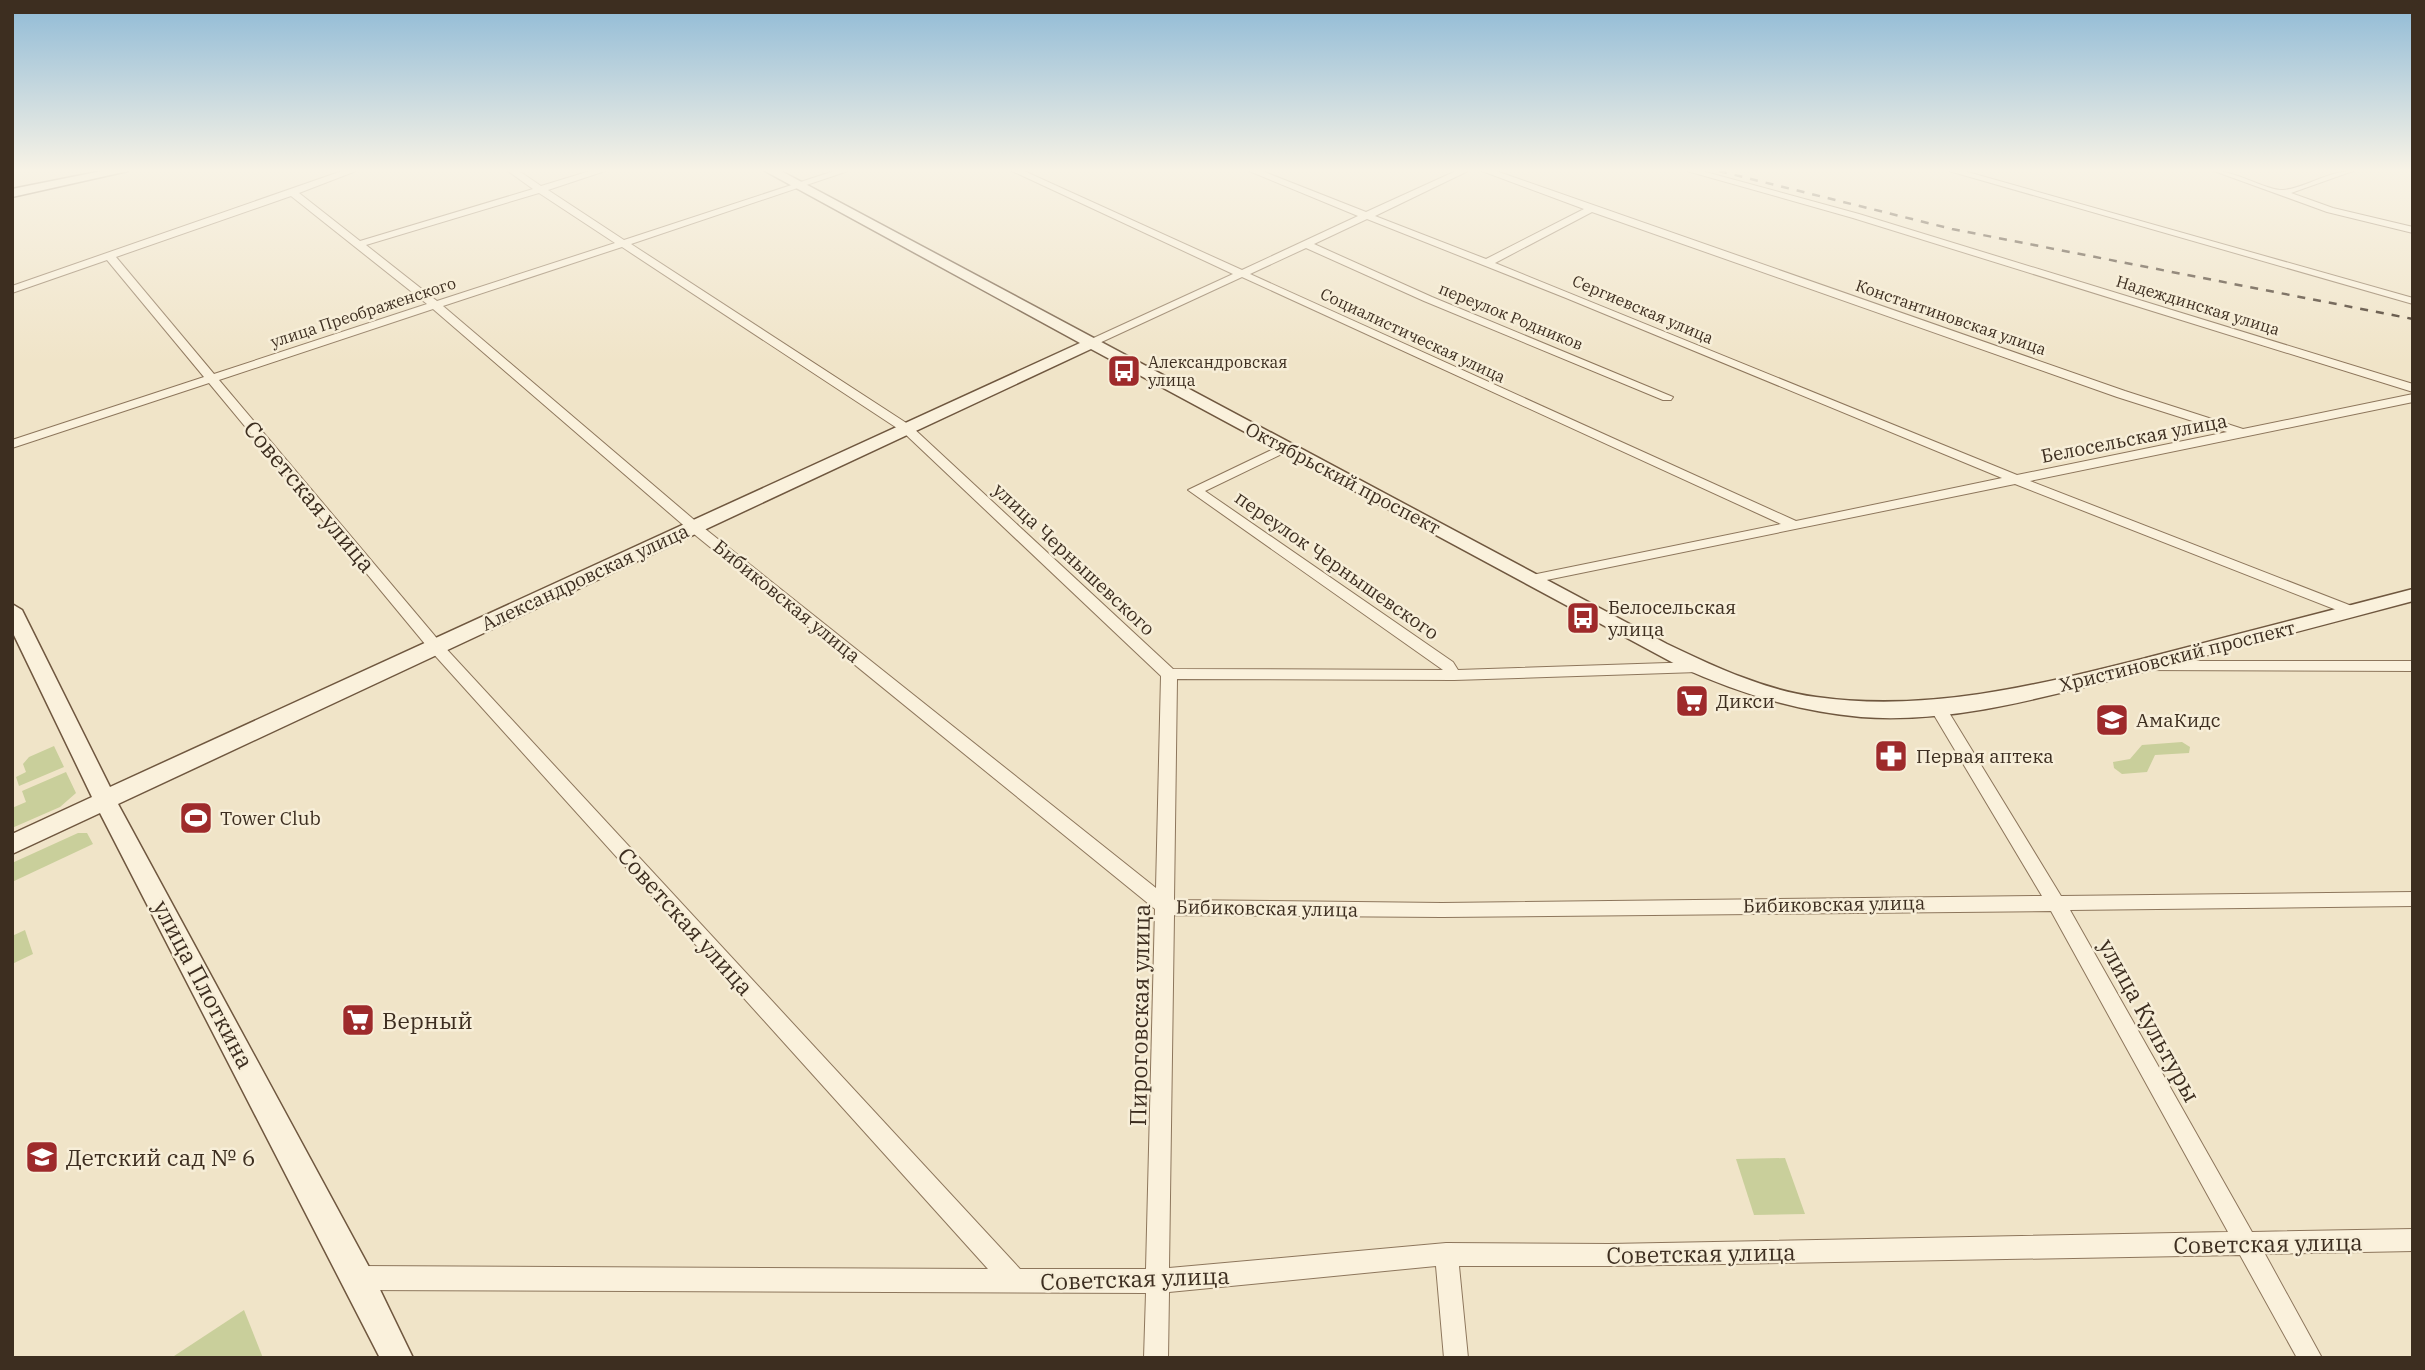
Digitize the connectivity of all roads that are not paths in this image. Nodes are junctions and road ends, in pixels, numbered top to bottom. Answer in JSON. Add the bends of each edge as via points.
{"nodes":[{"id":1,"x":169,"y":235,"type":"edge"},
{"id":2,"x":347,"y":235,"type":"edge"},
{"id":3,"x":389,"y":235,"type":"edge"},
{"id":4,"x":609,"y":235,"type":"edge"},
{"id":5,"x":651,"y":235,"type":"edge"},
{"id":6,"x":889,"y":235,"type":"edge"},
{"id":7,"x":1156,"y":235,"type":"edge"},
{"id":8,"x":1326,"y":235,"type":"edge"},
{"id":9,"x":1413,"y":235,"type":"edge"},
{"id":10,"x":1540,"y":235,"type":"edge"},
{"id":11,"x":1669,"y":235,"type":"edge"},
{"id":12,"x":1917,"y":235,"type":"edge"},
{"id":13,"x":2179,"y":235,"type":"edge"},
{"id":14,"x":359,"y":244,"type":"junction"},
{"id":15,"x":623,"y":244,"type":"junction"},
{"id":16,"x":1306,"y":244,"type":"junction"},
{"id":17,"x":109,"y":256,"type":"junction"},
{"id":18,"x":1486,"y":263,"type":"junction"},
{"id":19,"x":1241,"y":274,"type":"junction"},
{"id":20,"x":12,"y":290,"type":"edge"},
{"id":21,"x":2413,"y":301,"type":"edge"},
{"id":22,"x":435,"y":305,"type":"junction"},
{"id":23,"x":1091,"y":343,"type":"junction"},
{"id":24,"x":212,"y":379,"type":"junction"},
{"id":25,"x":2413,"y":388,"type":"edge"},
{"id":26,"x":1667,"y":397,"type":"dead end"},
{"id":27,"x":2413,"y":398,"type":"edge"},
{"id":28,"x":907,"y":429,"type":"junction"},
{"id":29,"x":2247,"y":435,"type":"junction"},
{"id":30,"x":12,"y":444,"type":"edge"},
{"id":31,"x":1286,"y":447,"type":"junction"},
{"id":32,"x":2019,"y":481,"type":"junction"},
{"id":33,"x":1797,"y":526,"type":"junction"},
{"id":34,"x":694,"y":527,"type":"junction"},
{"id":35,"x":1532,"y":579,"type":"junction"},
{"id":36,"x":2413,"y":595,"type":"edge"},
{"id":37,"x":12,"y":610,"type":"edge"},
{"id":38,"x":2352,"y":611,"type":"junction"},
{"id":39,"x":435,"y":646,"type":"junction"},
{"id":40,"x":2137,"y":666,"type":"junction"},
{"id":41,"x":2413,"y":666,"type":"edge"},
{"id":42,"x":1703,"y":667,"type":"junction"},
{"id":43,"x":1169,"y":674,"type":"junction"},
{"id":44,"x":1454,"y":675,"type":"junction"},
{"id":45,"x":1939,"y":710,"type":"junction"},
{"id":46,"x":106,"y":800,"type":"junction"},
{"id":47,"x":12,"y":845,"type":"edge"},
{"id":48,"x":2413,"y":899,"type":"edge"},
{"id":49,"x":2055,"y":901,"type":"junction"},
{"id":50,"x":1166,"y":907,"type":"junction"},
{"id":51,"x":2413,"y":1241,"type":"edge"},
{"id":52,"x":2246,"y":1243,"type":"junction"},
{"id":53,"x":1446,"y":1254,"type":"junction"},
{"id":54,"x":358,"y":1278,"type":"junction"},
{"id":55,"x":1158,"y":1281,"type":"junction"},
{"id":56,"x":1016,"y":1282,"type":"junction"},
{"id":57,"x":397,"y":1358,"type":"edge"},
{"id":58,"x":1156,"y":1358,"type":"edge"},
{"id":59,"x":1456,"y":1358,"type":"edge"},
{"id":60,"x":2311,"y":1358,"type":"edge"}],
"edges":[{"from":1,"to":17,"type":"street"},
{"from":2,"to":14,"type":"street","name":"Бибиковская улица"},
{"from":3,"to":14,"type":"street"},
{"from":4,"to":15,"type":"street","name":"улица Чернышевского"},
{"from":5,"to":15,"type":"street","name":"улица Преображенского"},
{"from":6,"to":23,"type":"street","name":"Октябрьский проспект"},
{"from":7,"to":19,"type":"street","name":"Социалистическая улица"},
{"from":8,"to":16,"type":"street","name":"Александровская улица"},
{"from":9,"to":18,"type":"street","name":"Сергиевская улица"},
{"from":10,"to":18,"type":"street"},
{"from":11,"to":29,"type":"street","name":"Константиновская улица"},
{"from":12,"to":25,"type":"street","name":"Надеждинская улица"},
{"from":13,"to":21,"type":"street"},
{"from":14,"to":22,"type":"street","name":"Бибиковская улица"},
{"from":15,"to":22,"type":"street","name":"улица Преображенского"},
{"from":15,"to":28,"type":"street","name":"улица Чернышевского"},
{"from":16,"to":19,"type":"street","name":"Александровская улица"},
{"from":16,"to":26,"type":"street","name":"переулок Родников"},
{"from":17,"to":20,"type":"street"},
{"from":17,"to":24,"type":"street","name":"Советская улица"},
{"from":18,"to":32,"type":"street","name":"Сергиевская улица"},
{"from":19,"to":23,"type":"street","name":"Александровская улица"},
{"from":19,"to":33,"type":"street","name":"Социалистическая улица"},
{"from":22,"to":24,"type":"street","name":"улица Преображенского"},
{"from":22,"to":34,"type":"street","name":"Бибиковская улица"},
{"from":23,"to":28,"type":"street","name":"Александровская улица"},
{"from":23,"to":31,"type":"street","name":"Октябрьский проспект"},
{"from":24,"to":30,"type":"street","name":"улица Преображенского"},
{"from":24,"to":39,"type":"street","name":"Советская улица"},
{"from":27,"to":29,"type":"street","name":"Белосельская улица"},
{"from":28,"to":34,"type":"street","name":"Александровская улица"},
{"from":28,"to":43,"type":"street","name":"улица Чернышевского"},
{"from":29,"to":32,"type":"street","name":"Белосельская улица"},
{"from":31,"to":35,"type":"street","name":"Октябрьский проспект"},
{"from":31,"to":44,"type":"street","name":"переулок Чернышевского","via":[[1195,490],[1448,666]]},
{"from":32,"to":33,"type":"street","name":"Белосельская улица"},
{"from":32,"to":38,"type":"street","name":"Сергиевская улица"},
{"from":33,"to":35,"type":"street","name":"Белосельская улица"},
{"from":34,"to":39,"type":"street","name":"Александровская улица"},
{"from":34,"to":50,"type":"street","name":"Бибиковская улица"},
{"from":35,"to":42,"type":"street","name":"Октябрьский проспект"},
{"from":36,"to":38,"type":"street","name":"Христиновский проспект"},
{"from":37,"to":46,"type":"street","name":"улица Плоткина"},
{"from":38,"to":40,"type":"street","name":"Христиновский проспект"},
{"from":39,"to":46,"type":"street","name":"Александровская улица"},
{"from":39,"to":56,"type":"street","name":"Советская улица"},
{"from":40,"to":41,"type":"street"},
{"from":40,"to":45,"type":"street","name":"Христиновский проспект"},
{"from":42,"to":44,"type":"street"},
{"from":42,"to":45,"type":"street","name":"Октябрьский проспект","via":[[1765,693],[1833,707]]},
{"from":43,"to":44,"type":"street"},
{"from":43,"to":50,"type":"street","name":"Пироговская улица"},
{"from":45,"to":49,"type":"street","name":"улица Культуры"},
{"from":46,"to":47,"type":"street","name":"Александровская улица"},
{"from":46,"to":54,"type":"street","name":"улица Плоткина"},
{"from":48,"to":49,"type":"street","name":"Бибиковская улица"},
{"from":49,"to":50,"type":"street","name":"Бибиковская улица","via":[[1442,910]]},
{"from":49,"to":52,"type":"street","name":"улица Культуры"},
{"from":50,"to":55,"type":"street","name":"Пироговская улица"},
{"from":51,"to":52,"type":"street","name":"Советская улица"},
{"from":52,"to":53,"type":"street","name":"Советская улица"},
{"from":52,"to":60,"type":"street","name":"улица Культуры"},
{"from":53,"to":55,"type":"street","name":"Советская улица"},
{"from":53,"to":59,"type":"street"},
{"from":54,"to":56,"type":"street"},
{"from":54,"to":57,"type":"street","name":"улица Плоткина"},
{"from":55,"to":56,"type":"street","name":"Советская улица"},
{"from":55,"to":58,"type":"street","name":"Пироговская улица"}]}
